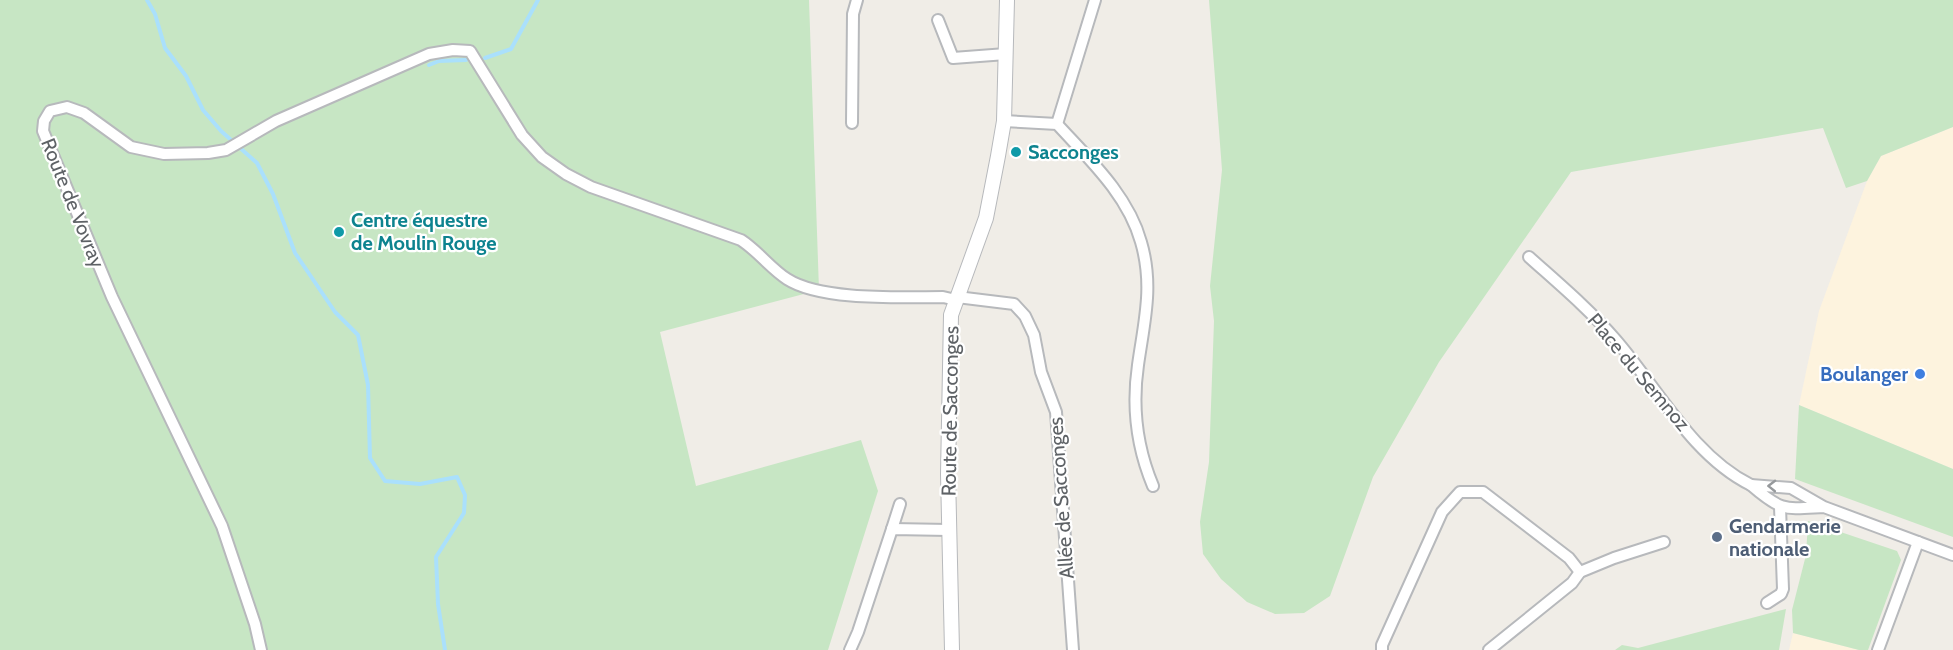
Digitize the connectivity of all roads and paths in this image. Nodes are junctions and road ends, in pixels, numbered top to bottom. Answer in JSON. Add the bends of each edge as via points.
{"nodes":[{"id":1,"x":857,"y":0,"type":"edge"},
{"id":2,"x":1007,"y":0,"type":"edge"},
{"id":3,"x":1095,"y":0,"type":"edge"},
{"id":4,"x":938,"y":20,"type":"dead end"},
{"id":5,"x":1006,"y":54,"type":"junction"},
{"id":6,"x":1004,"y":121,"type":"junction"},
{"id":7,"x":852,"y":123,"type":"dead end"},
{"id":8,"x":1057,"y":124,"type":"junction"},
{"id":9,"x":1529,"y":257,"type":"dead end"},
{"id":10,"x":956,"y":298,"type":"junction"},
{"id":11,"x":1751,"y":485,"type":"junction"},
{"id":12,"x":1153,"y":486,"type":"dead end"},
{"id":13,"x":900,"y":504,"type":"dead end"},
{"id":14,"x":1780,"y":507,"type":"junction"},
{"id":15,"x":1824,"y":507,"type":"junction"},
{"id":16,"x":892,"y":529,"type":"junction"},
{"id":17,"x":950,"y":530,"type":"junction"},
{"id":18,"x":1664,"y":542,"type":"dead end"},
{"id":19,"x":1918,"y":542,"type":"junction"},
{"id":20,"x":1953,"y":555,"type":"edge"},
{"id":21,"x":1580,"y":572,"type":"junction"},
{"id":22,"x":1767,"y":603,"type":"dead end"},
{"id":23,"x":261,"y":650,"type":"edge"},
{"id":24,"x":850,"y":650,"type":"edge"},
{"id":25,"x":952,"y":650,"type":"edge"},
{"id":26,"x":1073,"y":650,"type":"edge"},
{"id":27,"x":1382,"y":650,"type":"edge"},
{"id":28,"x":1489,"y":650,"type":"edge"},
{"id":29,"x":1878,"y":650,"type":"edge"}],
"edges":[{"from":1,"to":7,"type":"street","via":[[853,14]]},
{"from":2,"to":5,"type":"street","name":"Route de Sacconges"},
{"from":3,"to":8,"type":"street"},
{"from":4,"to":5,"type":"street","via":[[953,58]]},
{"from":5,"to":6,"type":"street","name":"Route de Sacconges"},
{"from":6,"to":8,"type":"street"},
{"from":6,"to":10,"type":"street","name":"Route de Sacconges","via":[[986,218]]},
{"from":8,"to":12,"type":"street","via":[[1116,192],[1141,242],[1149,294],[1138,364],[1136,415],[1141,450]]},
{"from":9,"to":11,"type":"street","name":"Place du Semnoz","via":[[1616,339],[1708,453]]},
{"from":10,"to":17,"type":"street","name":"Route de Sacconges","via":[[951,315]]},
{"from":10,"to":23,"type":"street","name":"Route de Vovray","via":[[832,294],[802,287],[785,278],[741,240],[566,174],[542,157],[522,135],[470,51],[429,54],[276,121],[226,150],[195,155],[131,147],[84,113],[67,106],[50,111],[43,131],[112,297],[222,526]]},
{"from":10,"to":26,"type":"street","name":"Allée de Sacconges","via":[[1014,304],[1034,335],[1041,372],[1056,411]]},
{"from":11,"to":14,"type":"street","name":"Place du Semnoz"},
{"from":15,"to":11,"type":"street","one_way":true,"via":[[1791,488]]},
{"from":13,"to":16,"type":"street"},
{"from":14,"to":15,"type":"street"},
{"from":14,"to":22,"type":"street","via":[[1783,589]]},
{"from":15,"to":19,"type":"street"},
{"from":16,"to":17,"type":"street"},
{"from":16,"to":24,"type":"street"},
{"from":17,"to":25,"type":"street","name":"Route de Sacconges"},
{"from":18,"to":21,"type":"street"},
{"from":19,"to":20,"type":"street"},
{"from":19,"to":29,"type":"street"},
{"from":21,"to":27,"type":"street","via":[[1569,558],[1483,492],[1460,492],[1442,512]]},
{"from":21,"to":28,"type":"street","via":[[1572,583]]}]}
